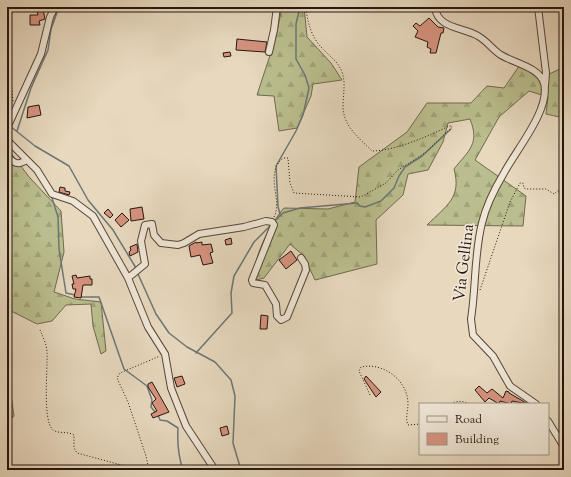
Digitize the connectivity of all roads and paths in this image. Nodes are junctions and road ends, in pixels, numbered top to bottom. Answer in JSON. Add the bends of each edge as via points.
{"nodes":[{"id":1,"x":15,"y":7,"type":"edge"},
{"id":2,"x":55,"y":7,"type":"edge"},
{"id":3,"x":277,"y":7,"type":"edge"},
{"id":4,"x":306,"y":7,"type":"edge"},
{"id":5,"x":435,"y":7,"type":"edge"},
{"id":6,"x":538,"y":7,"type":"edge"},
{"id":7,"x":269,"y":52,"type":"dead end"},
{"id":8,"x":544,"y":87,"type":"junction"},
{"id":9,"x":7,"y":100,"type":"edge"},
{"id":10,"x":7,"y":128,"type":"edge"},
{"id":11,"x":7,"y":140,"type":"edge"},
{"id":12,"x":7,"y":156,"type":"edge"},
{"id":13,"x":26,"y":160,"type":"junction"},
{"id":14,"x":564,"y":186,"type":"edge"},
{"id":15,"x":7,"y":196,"type":"edge"},
{"id":16,"x":7,"y":200,"type":"edge"},
{"id":17,"x":272,"y":222,"type":"junction"},
{"id":18,"x":301,"y":258,"type":"dead end"},
{"id":19,"x":129,"y":277,"type":"junction"},
{"id":20,"x":479,"y":293,"type":"dead end"},
{"id":21,"x":40,"y":330,"type":"dead end"},
{"id":22,"x":165,"y":354,"type":"junction"},
{"id":23,"x":370,"y":395,"type":"dead end"},
{"id":24,"x":452,"y":403,"type":"edge"},
{"id":25,"x":468,"y":403,"type":"edge"},
{"id":26,"x":535,"y":403,"type":"edge"},
{"id":27,"x":549,"y":423,"type":"edge"},
{"id":28,"x":419,"y":424,"type":"edge"},
{"id":29,"x":564,"y":447,"type":"edge"},
{"id":30,"x":211,"y":467,"type":"edge"},
{"id":31,"x":140,"y":470,"type":"edge"},
{"id":32,"x":149,"y":470,"type":"edge"},
{"id":33,"x":215,"y":470,"type":"edge"}],
"edges":[{"from":1,"to":9,"type":"path","via":[[11,15],[10,51],[13,109]]},
{"from":2,"to":10,"type":"street","via":[[50,17],[42,54]]},
{"from":3,"to":7,"type":"street"},
{"from":4,"to":17,"type":"path","via":[[311,32],[334,58],[342,72],[345,87],[343,107],[349,128],[372,151],[402,144],[452,126],[425,153],[398,170],[382,186],[361,197],[294,193],[290,183],[288,158],[283,158],[274,174],[278,209]]},
{"from":5,"to":8,"type":"street","via":[[438,15],[449,25],[478,36],[503,56],[532,70],[542,79]]},
{"from":6,"to":8,"type":"street","name":"Via Gellina","via":[[546,73]]},
{"from":8,"to":26,"type":"street","name":"Via Gellina","via":[[544,97],[535,121],[503,173],[482,221],[471,320],[473,335],[493,356],[510,386]]},
{"from":11,"to":13,"type":"street"},
{"from":12,"to":13,"type":"street","via":[[16,164]]},
{"from":13,"to":19,"type":"street","via":[[52,194],[72,200],[94,216]]},
{"from":14,"to":20,"type":"path","via":[[554,194],[546,189],[526,189],[523,183],[520,183],[510,202]]},
{"from":15,"to":16,"type":"street"},
{"from":17,"to":18,"type":"street","via":[[274,225],[252,280],[253,283],[268,288],[276,304],[277,316],[281,320],[287,317],[306,270],[306,264]]},
{"from":17,"to":19,"type":"street","via":[[199,234],[178,245],[161,243],[157,240],[152,224],[145,225],[142,236],[145,264]]},
{"from":19,"to":22,"type":"street","via":[[145,321]]},
{"from":21,"to":31,"type":"path","via":[[47,352],[47,400],[52,428],[74,435],[74,448],[77,453]]},
{"from":22,"to":30,"type":"street","via":[[171,388],[186,426]]},
{"from":22,"to":32,"type":"path","via":[[120,373],[117,378],[128,402]]},
{"from":23,"to":28,"type":"path","via":[[359,371],[361,367],[369,365],[393,373],[401,382],[408,402],[408,425]]},
{"from":24,"to":25,"type":"path"},
{"from":27,"to":29,"type":"street"},
{"from":30,"to":33,"type":"street"}]}
